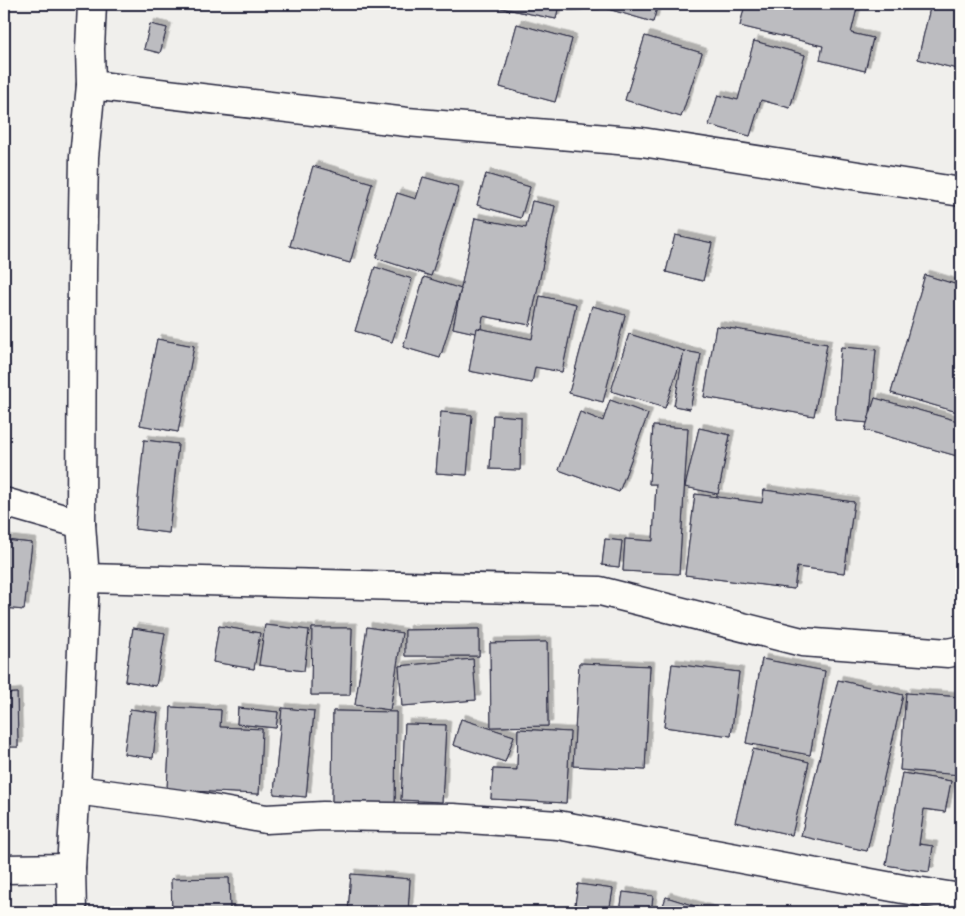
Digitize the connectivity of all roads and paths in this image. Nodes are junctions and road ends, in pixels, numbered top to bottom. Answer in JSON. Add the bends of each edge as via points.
{"nodes":[{"id":1,"x":92,"y":4,"type":"edge"},
{"id":2,"x":91,"y":85,"type":"junction"},
{"id":3,"x":961,"y":192,"type":"edge"},
{"id":4,"x":4,"y":502,"type":"edge"},
{"id":5,"x":81,"y":524,"type":"junction"},
{"id":6,"x":85,"y":578,"type":"junction"},
{"id":7,"x":961,"y":650,"type":"edge"},
{"id":8,"x":76,"y":790,"type":"junction"},
{"id":9,"x":71,"y":868,"type":"junction"},
{"id":10,"x":4,"y":869,"type":"edge"},
{"id":11,"x":961,"y":898,"type":"edge"},
{"id":12,"x":72,"y":912,"type":"edge"}],
"edges":[{"from":1,"to":2,"type":"street"},
{"from":2,"to":3,"type":"street","via":[[407,122],[642,142]]},
{"from":2,"to":5,"type":"street","via":[[84,157]]},
{"from":4,"to":5,"type":"street"},
{"from":5,"to":6,"type":"street"},
{"from":6,"to":7,"type":"street","via":[[600,591],[802,642],[948,653]]},
{"from":6,"to":8,"type":"street"},
{"from":8,"to":9,"type":"street"},
{"from":8,"to":11,"type":"street","via":[[266,819],[323,816],[453,818],[558,825]]},
{"from":9,"to":10,"type":"street"},
{"from":9,"to":12,"type":"street"}]}
